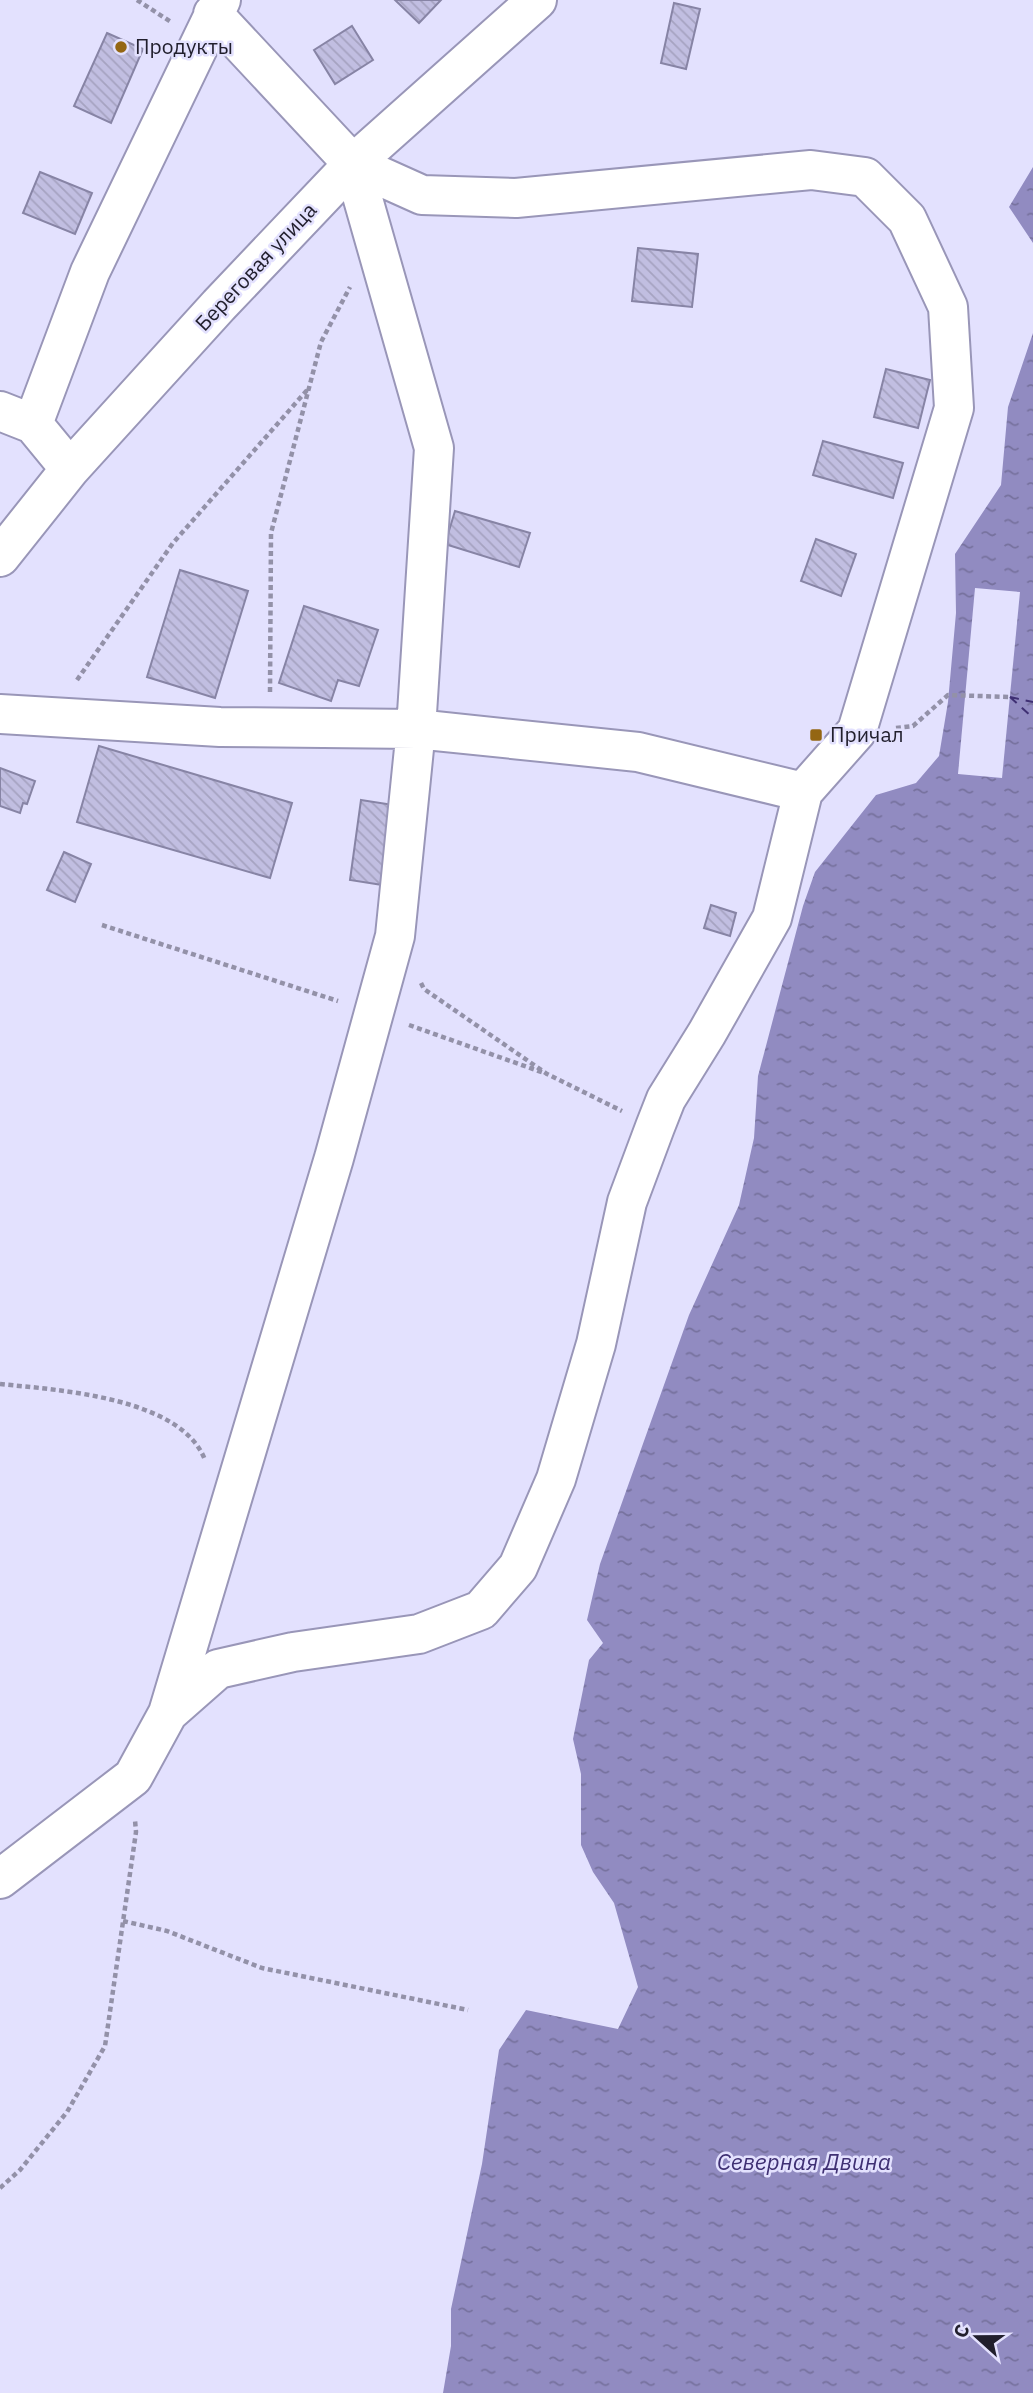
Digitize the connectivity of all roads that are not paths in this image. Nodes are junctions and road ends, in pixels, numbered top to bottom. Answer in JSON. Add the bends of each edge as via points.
{"nodes":[{"id":1,"x":537,"y":0,"type":"edge"},
{"id":2,"x":217,"y":7,"type":"edge"},
{"id":3,"x":353,"y":164,"type":"junction"},
{"id":4,"x":16,"y":417,"type":"edge"},
{"id":5,"x":69,"y":470,"type":"junction"},
{"id":6,"x":0,"y":557,"type":"edge"},
{"id":7,"x":0,"y":714,"type":"edge"},
{"id":8,"x":416,"y":729,"type":"junction"},
{"id":9,"x":803,"y":792,"type":"junction"},
{"id":10,"x":168,"y":1713,"type":"junction"},
{"id":11,"x":0,"y":1879,"type":"edge"}],
"edges":[{"from":1,"to":3,"type":"street","name":"Береговая улица"},
{"from":2,"to":3,"type":"street"},
{"from":2,"to":4,"type":"street"},
{"from":3,"to":5,"type":"street","name":"Береговая улица"},
{"from":3,"to":8,"type":"street","via":[[434,448]]},
{"from":3,"to":9,"type":"street","via":[[422,195],[516,198],[811,170],[865,177],[907,219],[948,307],[954,408],[857,731]]},
{"from":4,"to":5,"type":"street"},
{"from":5,"to":6,"type":"street","name":"Береговая улица"},
{"from":7,"to":8,"type":"street","via":[[220,727]]},
{"from":8,"to":9,"type":"street","via":[[638,752]]},
{"from":8,"to":10,"type":"street","via":[[396,936]]},
{"from":9,"to":10,"type":"street","via":[[772,918],[666,1100],[627,1202],[596,1344],[556,1479],[518,1567],[481,1610],[419,1634],[293,1652],[218,1669]]},
{"from":10,"to":11,"type":"street","via":[[134,1777]]}]}
